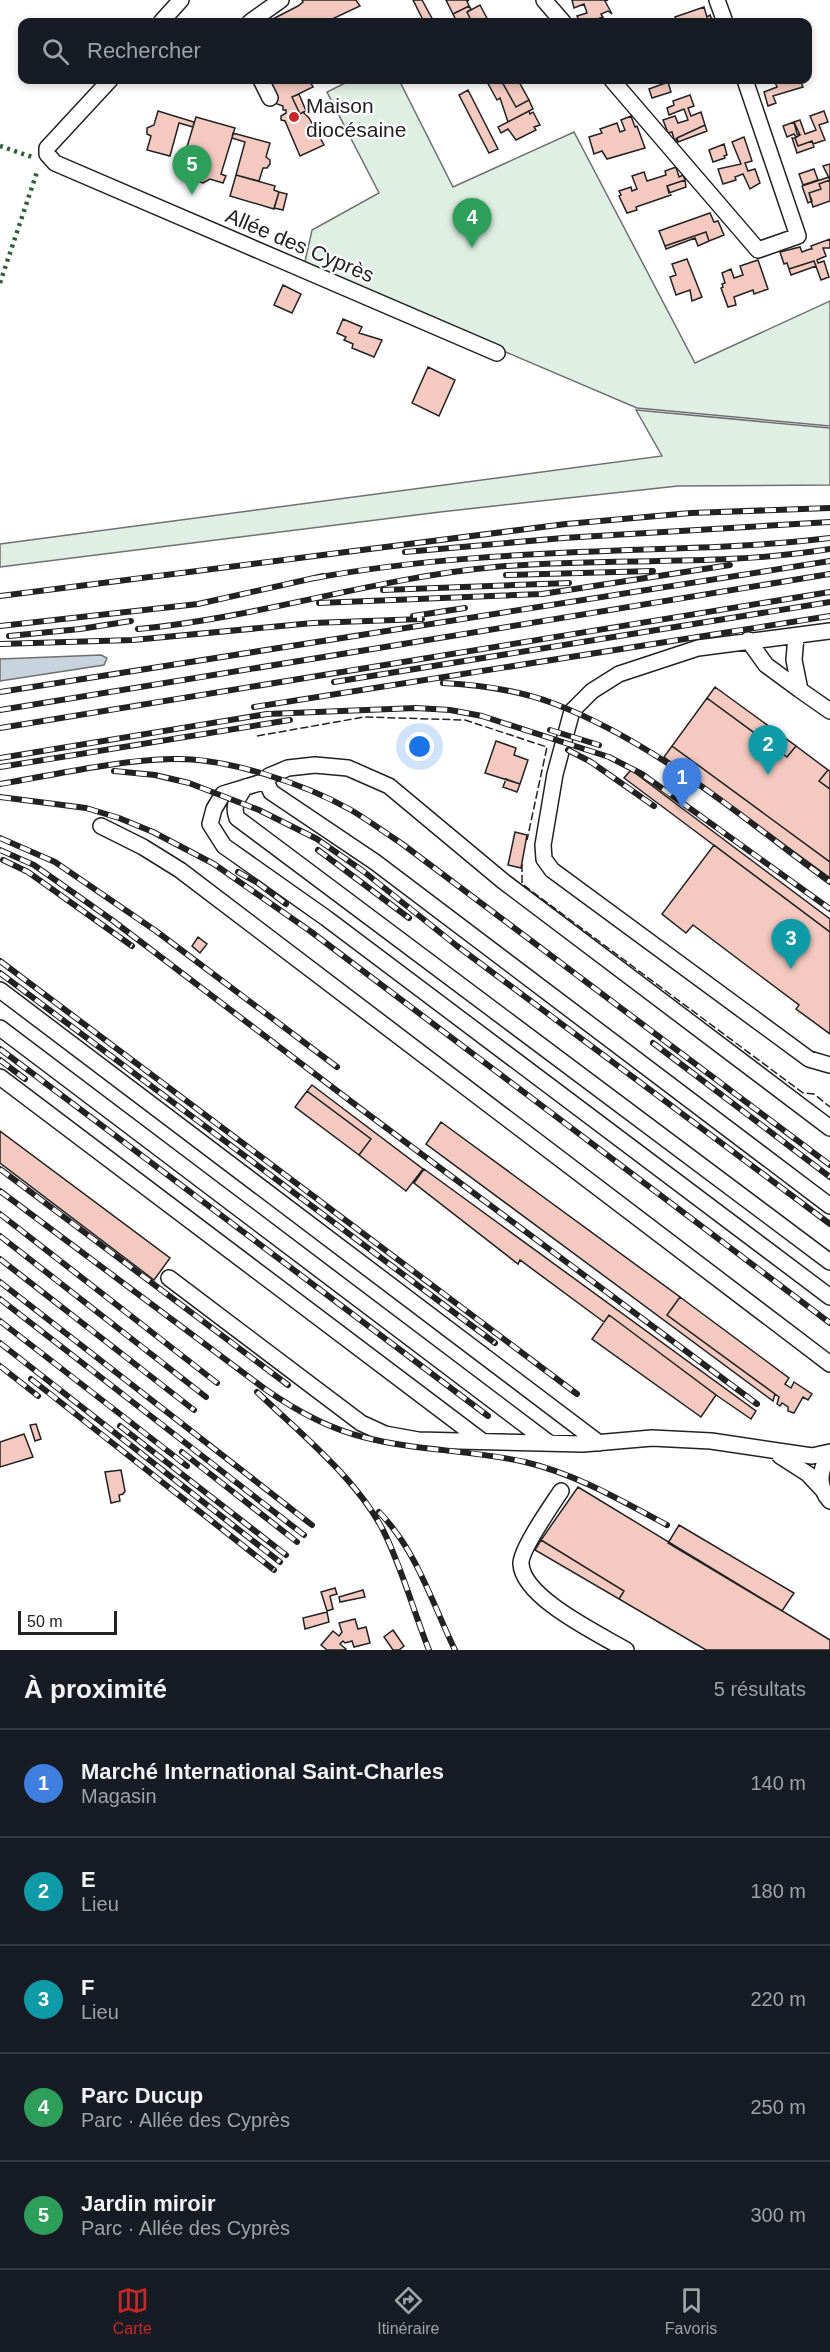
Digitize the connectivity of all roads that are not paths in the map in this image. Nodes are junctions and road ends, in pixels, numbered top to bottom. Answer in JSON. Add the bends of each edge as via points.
{"nodes":[{"id":1,"x":182,"y":0,"type":"edge"},
{"id":2,"x":281,"y":0,"type":"edge"},
{"id":3,"x":544,"y":0,"type":"edge"},
{"id":4,"x":717,"y":0,"type":"edge"},
{"id":5,"x":165,"y":18,"type":"edge"},
{"id":6,"x":256,"y":18,"type":"edge"},
{"id":7,"x":560,"y":18,"type":"edge"},
{"id":8,"x":724,"y":18,"type":"edge"},
{"id":9,"x":106,"y":84,"type":"edge"},
{"id":10,"x":263,"y":84,"type":"edge"},
{"id":11,"x":615,"y":84,"type":"edge"},
{"id":12,"x":746,"y":84,"type":"edge"},
{"id":13,"x":270,"y":98,"type":"dead end"},
{"id":14,"x":497,"y":353,"type":"dead end"},
{"id":15,"x":830,"y":631,"type":"edge"},
{"id":16,"x":796,"y":636,"type":"junction"},
{"id":17,"x":748,"y":640,"type":"junction"},
{"id":18,"x":800,"y":690,"type":"junction"},
{"id":19,"x":830,"y":711,"type":"edge"},
{"id":20,"x":266,"y":781,"type":"junction"},
{"id":21,"x":245,"y":787,"type":"junction"},
{"id":22,"x":101,"y":826,"type":"dead end"},
{"id":23,"x":0,"y":990,"type":"edge"},
{"id":24,"x":0,"y":1028,"type":"edge"},
{"id":25,"x":830,"y":1065,"type":"edge"},
{"id":26,"x":0,"y":1077,"type":"edge"},
{"id":27,"x":830,"y":1128,"type":"edge"},
{"id":28,"x":830,"y":1206,"type":"edge"},
{"id":29,"x":830,"y":1262,"type":"edge"},
{"id":30,"x":169,"y":1278,"type":"dead end"},
{"id":31,"x":830,"y":1297,"type":"edge"},
{"id":32,"x":830,"y":1364,"type":"edge"},
{"id":33,"x":482,"y":1441,"type":"junction"},
{"id":34,"x":549,"y":1443,"type":"junction"},
{"id":35,"x":599,"y":1443,"type":"junction"},
{"id":36,"x":769,"y":1451,"type":"junction"},
{"id":37,"x":830,"y":1454,"type":"edge"},
{"id":38,"x":561,"y":1491,"type":"dead end"},
{"id":39,"x":826,"y":1495,"type":"edge"},
{"id":40,"x":626,"y":1650,"type":"edge"}],
"edges":[{"from":1,"to":5,"type":"street"},
{"from":2,"to":6,"type":"street"},
{"from":3,"to":7,"type":"street"},
{"from":4,"to":8,"type":"street"},
{"from":9,"to":14,"type":"street","name":"Allée des Cyprès","via":[[47,148],[55,163]]},
{"from":10,"to":13,"type":"street"},
{"from":11,"to":12,"type":"street","via":[[758,250],[798,236]]},
{"from":15,"to":16,"type":"street"},
{"from":16,"to":17,"type":"street"},
{"from":16,"to":18,"type":"street","via":[[794,660]]},
{"from":17,"to":18,"type":"street","via":[[766,665]]},
{"from":17,"to":25,"type":"street","via":[[698,648],[619,674],[592,691],[572,711],[555,774],[544,859],[552,870],[809,1059]]},
{"from":18,"to":19,"type":"street"},
{"from":20,"to":21,"type":"street"},
{"from":20,"to":27,"type":"street","via":[[268,776],[288,768],[315,765],[348,768],[389,786],[503,881]]},
{"from":20,"to":28,"type":"street","via":[[272,792],[375,861]]},
{"from":21,"to":29,"type":"street","via":[[234,810],[237,818]]},
{"from":21,"to":31,"type":"street","via":[[223,794],[214,809],[210,824],[224,846],[327,918]]},
{"from":22,"to":32,"type":"street","via":[[180,870]]},
{"from":23,"to":35,"type":"street"},
{"from":24,"to":34,"type":"street"},
{"from":26,"to":33,"type":"street"},
{"from":30,"to":33,"type":"street","via":[[361,1423],[385,1434],[418,1440]]},
{"from":33,"to":34,"type":"street"},
{"from":34,"to":35,"type":"street"},
{"from":35,"to":36,"type":"street","via":[[652,1438]]},
{"from":36,"to":37,"type":"street"},
{"from":36,"to":39,"type":"street","via":[[808,1474]]},
{"from":37,"to":39,"type":"street","via":[[820,1479]]},
{"from":38,"to":40,"type":"street","via":[[524,1551],[520,1564],[526,1581],[554,1609]]}]}
